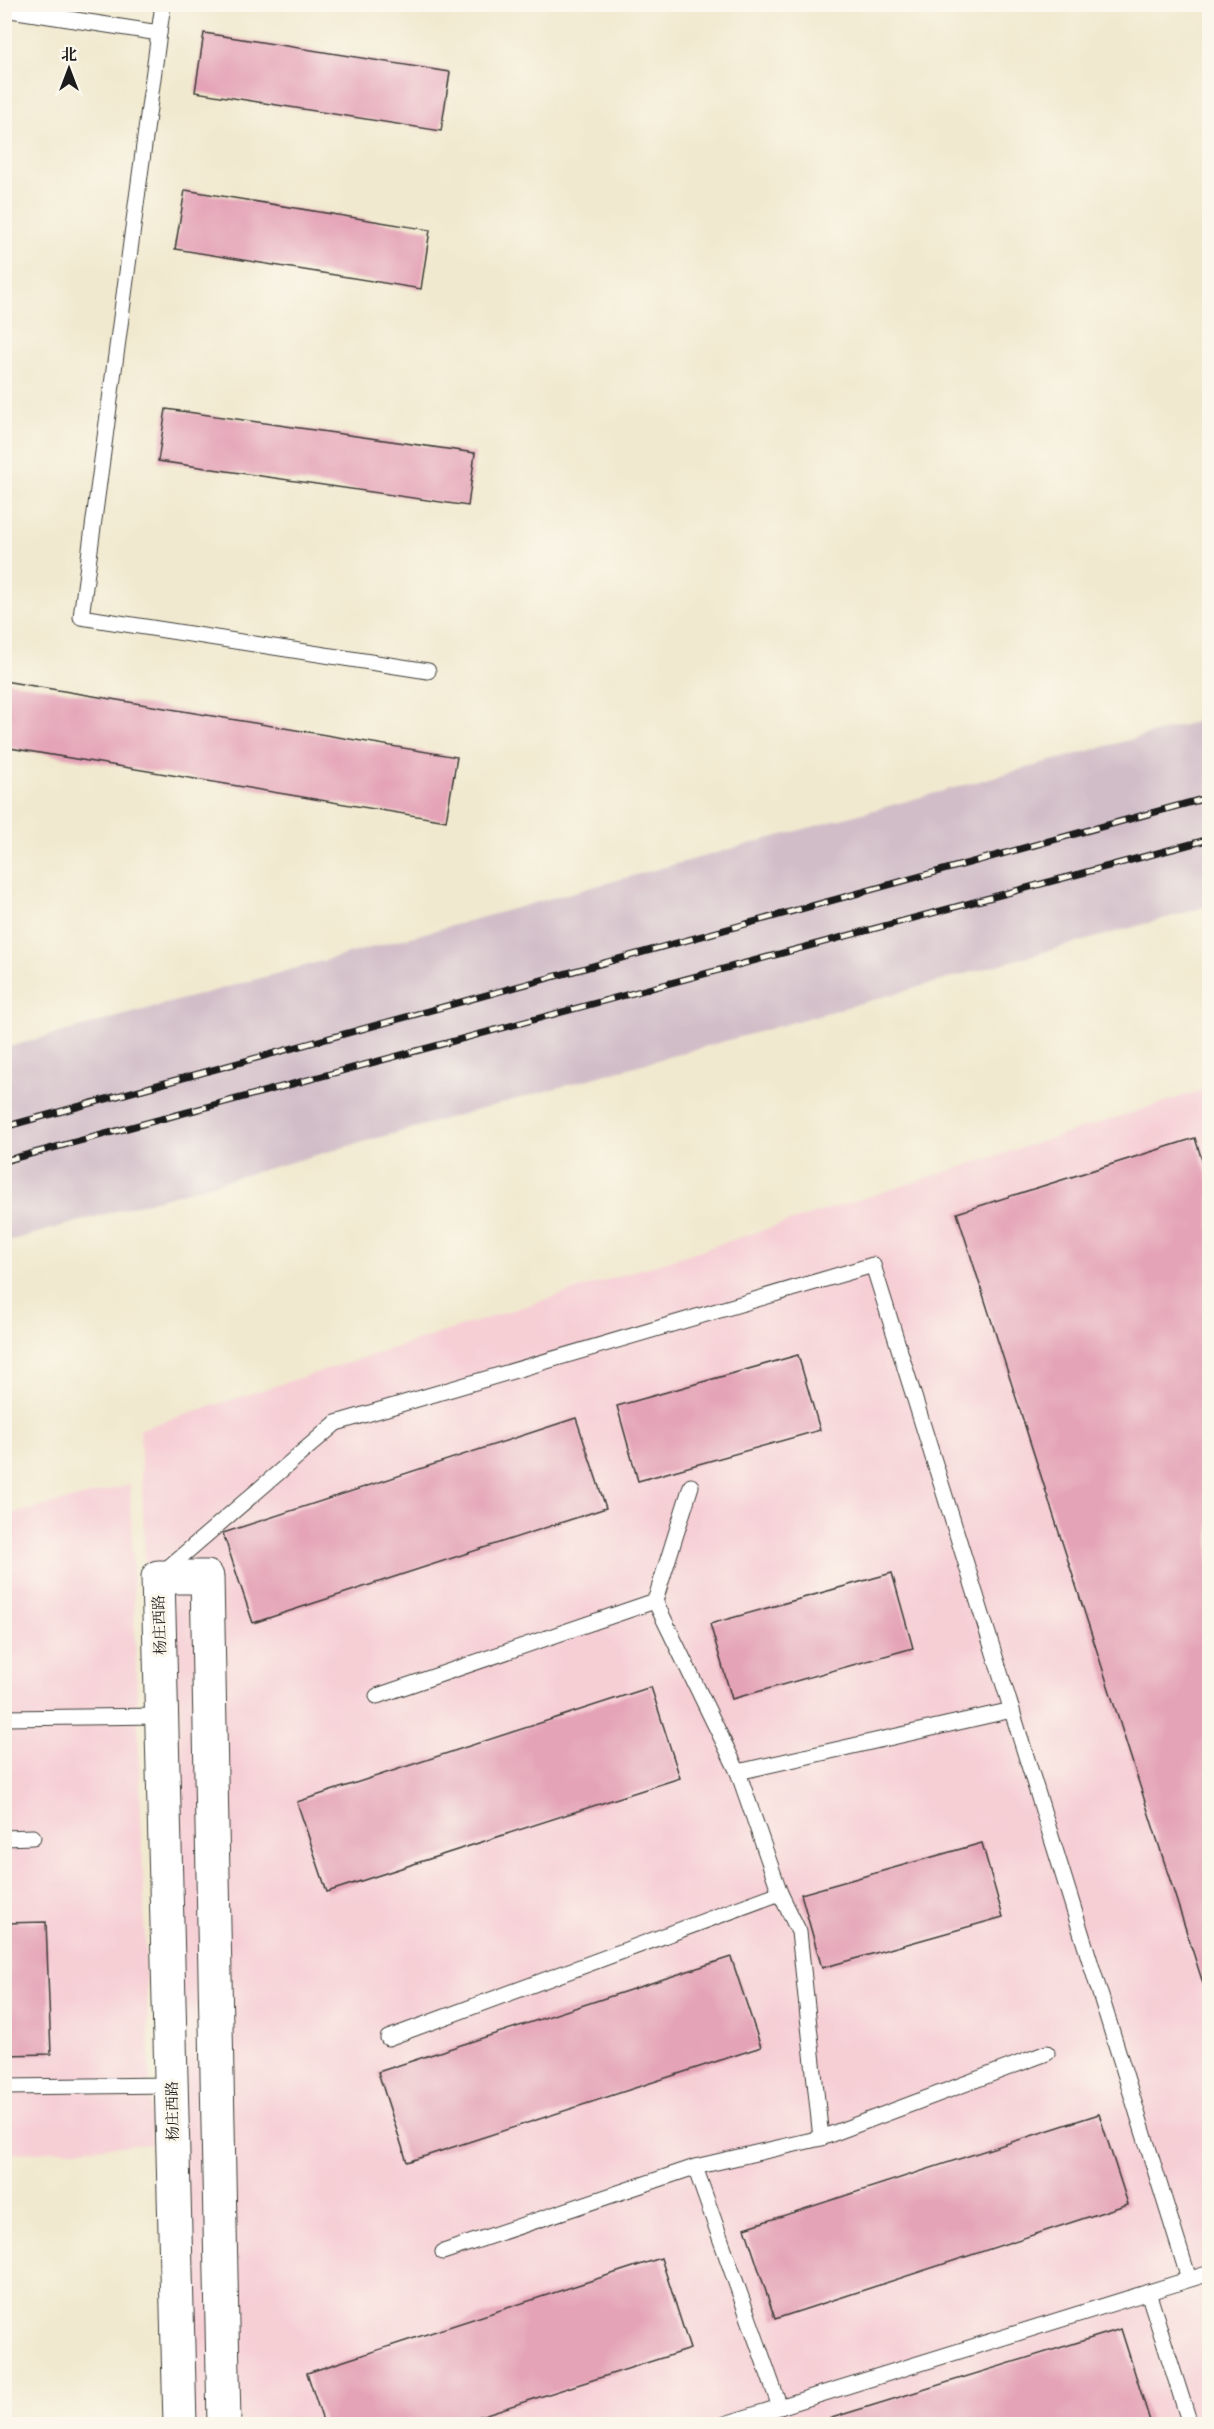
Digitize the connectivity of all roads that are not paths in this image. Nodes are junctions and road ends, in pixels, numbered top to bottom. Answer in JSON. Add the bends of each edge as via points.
{"nodes":[{"id":1,"x":163,"y":4,"type":"edge"},
{"id":2,"x":4,"y":9,"type":"edge"},
{"id":3,"x":159,"y":33,"type":"junction"},
{"id":4,"x":428,"y":671,"type":"dead end"},
{"id":5,"x":691,"y":1486,"type":"dead end"},
{"id":6,"x":158,"y":1577,"type":"junction"},
{"id":7,"x":655,"y":1601,"type":"junction"},
{"id":8,"x":377,"y":1696,"type":"dead end"},
{"id":9,"x":1011,"y":1710,"type":"junction"},
{"id":10,"x":162,"y":1716,"type":"junction"},
{"id":11,"x":4,"y":1718,"type":"edge"},
{"id":12,"x":738,"y":1772,"type":"junction"},
{"id":13,"x":33,"y":1837,"type":"dead end"},
{"id":14,"x":4,"y":1838,"type":"edge"},
{"id":15,"x":780,"y":1893,"type":"junction"},
{"id":16,"x":388,"y":2038,"type":"dead end"},
{"id":17,"x":1047,"y":2053,"type":"dead end"},
{"id":18,"x":171,"y":2085,"type":"junction"},
{"id":19,"x":4,"y":2087,"type":"edge"},
{"id":20,"x":821,"y":2138,"type":"junction"},
{"id":21,"x":695,"y":2167,"type":"junction"},
{"id":22,"x":443,"y":2252,"type":"dead end"},
{"id":23,"x":1209,"y":2273,"type":"edge"},
{"id":24,"x":1189,"y":2279,"type":"junction"},
{"id":25,"x":1148,"y":2292,"type":"junction"},
{"id":26,"x":780,"y":2407,"type":"junction"},
{"id":27,"x":180,"y":2424,"type":"edge"},
{"id":28,"x":224,"y":2424,"type":"edge"},
{"id":29,"x":725,"y":2424,"type":"edge"},
{"id":30,"x":1190,"y":2424,"type":"edge"}],
"edges":[{"from":1,"to":3,"type":"lane"},
{"from":2,"to":3,"type":"lane"},
{"from":3,"to":4,"type":"lane","via":[[81,617]]},
{"from":5,"to":7,"type":"lane"},
{"from":6,"to":9,"type":"lane","via":[[336,1423],[873,1265]]},
{"from":6,"to":10,"type":"street","name":"杨庄西路"},
{"from":6,"to":28,"type":"street","name":"杨庄西路","via":[[207,1577]]},
{"from":7,"to":8,"type":"lane"},
{"from":7,"to":12,"type":"lane"},
{"from":9,"to":12,"type":"lane"},
{"from":9,"to":24,"type":"lane"},
{"from":10,"to":11,"type":"lane"},
{"from":10,"to":18,"type":"street","name":"杨庄西路"},
{"from":12,"to":15,"type":"lane"},
{"from":13,"to":14,"type":"lane"},
{"from":15,"to":16,"type":"lane"},
{"from":15,"to":20,"type":"lane","via":[[799,1932]]},
{"from":17,"to":20,"type":"lane"},
{"from":18,"to":19,"type":"lane"},
{"from":18,"to":27,"type":"street","name":"杨庄西路"},
{"from":20,"to":21,"type":"lane"},
{"from":21,"to":22,"type":"lane"},
{"from":21,"to":26,"type":"lane"},
{"from":23,"to":24,"type":"lane"},
{"from":24,"to":25,"type":"lane"},
{"from":25,"to":26,"type":"lane"},
{"from":25,"to":30,"type":"lane"},
{"from":26,"to":29,"type":"lane"}]}
